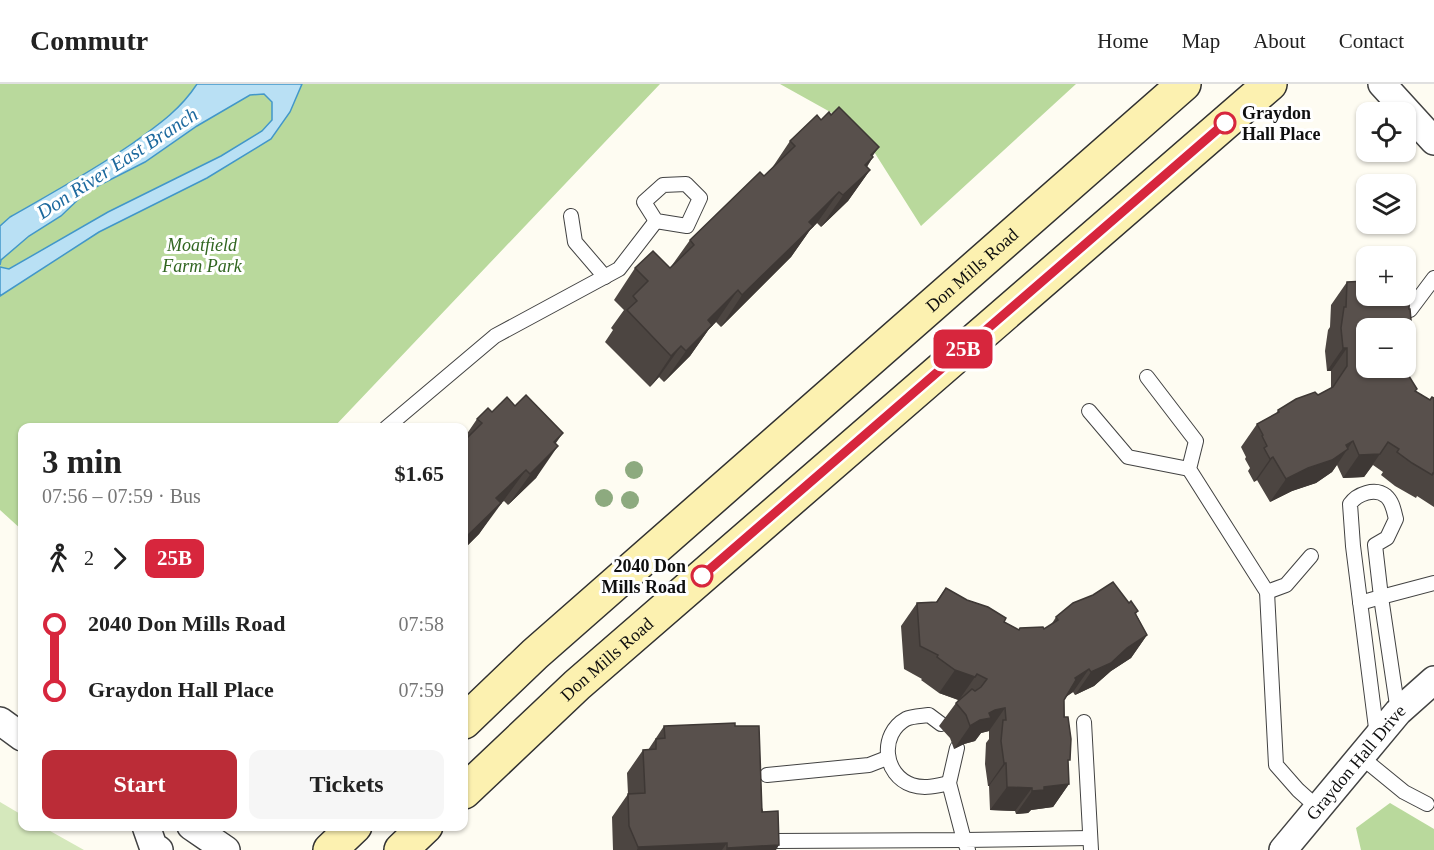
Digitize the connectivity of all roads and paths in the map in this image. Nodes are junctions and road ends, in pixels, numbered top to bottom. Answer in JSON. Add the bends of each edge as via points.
{"nodes":[{"id":1,"x":1185,"y":84,"type":"edge"},
{"id":2,"x":1270,"y":84,"type":"edge"},
{"id":3,"x":1382,"y":84,"type":"edge"},
{"id":4,"x":1434,"y":141,"type":"edge"},
{"id":5,"x":571,"y":216,"type":"dead end"},
{"id":6,"x":656,"y":221,"type":"dead end"},
{"id":7,"x":605,"y":277,"type":"junction"},
{"id":8,"x":1434,"y":278,"type":"edge"},
{"id":9,"x":1410,"y":310,"type":"edge"},
{"id":10,"x":1147,"y":377,"type":"dead end"},
{"id":11,"x":1089,"y":411,"type":"dead end"},
{"id":12,"x":392,"y":423,"type":"edge"},
{"id":13,"x":1190,"y":469,"type":"junction"},
{"id":14,"x":1375,"y":545,"type":"junction"},
{"id":15,"x":1353,"y":546,"type":"junction"},
{"id":16,"x":1311,"y":556,"type":"dead end"},
{"id":17,"x":1434,"y":583,"type":"edge"},
{"id":18,"x":1267,"y":592,"type":"junction"},
{"id":19,"x":1381,"y":597,"type":"junction"},
{"id":20,"x":1360,"y":603,"type":"junction"},
{"id":21,"x":1434,"y":681,"type":"edge"},
{"id":22,"x":1398,"y":712,"type":"junction"},
{"id":23,"x":468,"y":718,"type":"edge"},
{"id":24,"x":0,"y":721,"type":"edge"},
{"id":25,"x":1084,"y":722,"type":"dead end"},
{"id":26,"x":941,"y":724,"type":"dead end"},
{"id":27,"x":18,"y":734,"type":"edge"},
{"id":28,"x":1369,"y":746,"type":"junction"},
{"id":29,"x":957,"y":748,"type":"dead end"},
{"id":30,"x":887,"y":758,"type":"junction"},
{"id":31,"x":767,"y":775,"type":"dead end"},
{"id":32,"x":949,"y":783,"type":"junction"},
{"id":33,"x":468,"y":788,"type":"edge"},
{"id":34,"x":1427,"y":804,"type":"dead end"},
{"id":35,"x":1318,"y":808,"type":"junction"},
{"id":36,"x":148,"y":831,"type":"edge"},
{"id":37,"x":198,"y":831,"type":"edge"},
{"id":38,"x":350,"y":831,"type":"edge"},
{"id":39,"x":421,"y":831,"type":"edge"},
{"id":40,"x":775,"y":841,"type":"edge"},
{"id":41,"x":1090,"y":844,"type":"edge"},
{"id":42,"x":966,"y":845,"type":"edge"},
{"id":43,"x":159,"y":850,"type":"edge"},
{"id":44,"x":226,"y":850,"type":"edge"},
{"id":45,"x":330,"y":850,"type":"edge"},
{"id":46,"x":401,"y":850,"type":"edge"},
{"id":47,"x":1283,"y":850,"type":"edge"}],
"edges":[{"from":1,"to":23,"type":"main road","name":"Don Mills Road","via":[[535,654]]},
{"from":2,"to":33,"type":"main road","name":"Don Mills Road","via":[[586,677]]},
{"from":3,"to":4,"type":"street"},
{"from":5,"to":7,"type":"lane","via":[[575,242]]},
{"from":6,"to":7,"type":"lane","via":[[619,269]]},
{"from":7,"to":12,"type":"lane","via":[[495,336]]},
{"from":8,"to":9,"type":"lane"},
{"from":10,"to":13,"type":"lane","via":[[1196,441]]},
{"from":11,"to":13,"type":"lane","via":[[1128,457]]},
{"from":13,"to":18,"type":"lane"},
{"from":14,"to":15,"type":"lane"},
{"from":14,"to":15,"type":"lane","via":[[1387,538],[1396,519],[1385,495],[1367,493],[1350,504]]},
{"from":14,"to":19,"type":"lane"},
{"from":15,"to":20,"type":"lane"},
{"from":16,"to":18,"type":"lane","via":[[1286,585]]},
{"from":17,"to":19,"type":"lane"},
{"from":18,"to":35,"type":"lane","via":[[1276,765]]},
{"from":19,"to":20,"type":"lane"},
{"from":19,"to":22,"type":"lane"},
{"from":20,"to":28,"type":"lane"},
{"from":21,"to":22,"type":"street","name":"Graydon Hall Drive"},
{"from":22,"to":28,"type":"street","name":"Graydon Hall Drive"},
{"from":24,"to":27,"type":"street"},
{"from":25,"to":41,"type":"lane"},
{"from":26,"to":30,"type":"lane","via":[[930,715],[907,718],[890,735]]},
{"from":28,"to":34,"type":"lane","via":[[1404,792]]},
{"from":28,"to":35,"type":"street","name":"Graydon Hall Drive"},
{"from":29,"to":32,"type":"lane"},
{"from":30,"to":31,"type":"lane","via":[[869,765]]},
{"from":30,"to":32,"type":"lane","via":[[896,776],[912,785]]},
{"from":32,"to":42,"type":"lane"},
{"from":35,"to":47,"type":"street","name":"Graydon Hall Drive"},
{"from":36,"to":43,"type":"street","via":[[153,846]]},
{"from":37,"to":44,"type":"street"},
{"from":38,"to":45,"type":"main road"},
{"from":39,"to":46,"type":"main road"},
{"from":40,"to":42,"type":"lane"},
{"from":41,"to":42,"type":"lane"}]}
